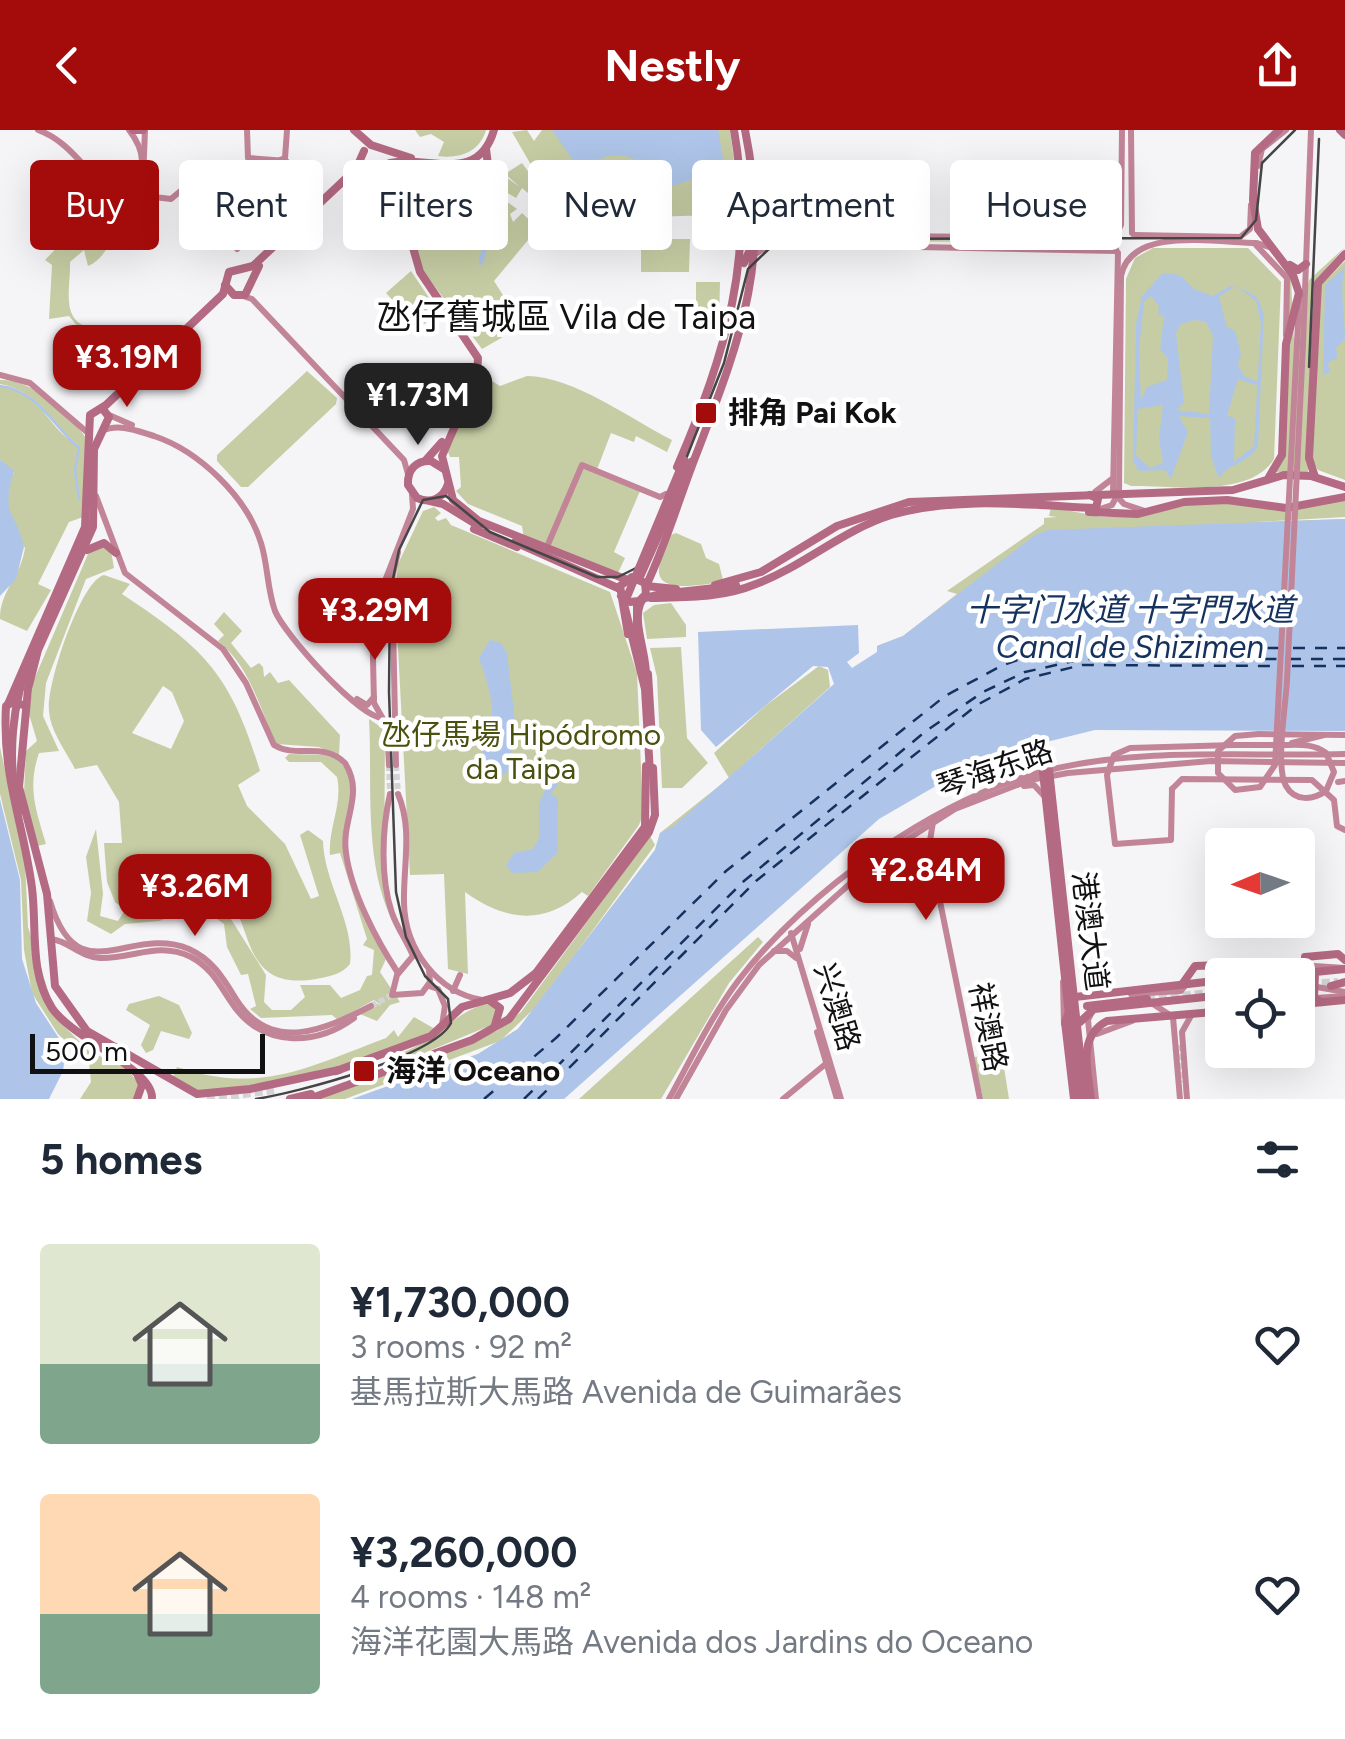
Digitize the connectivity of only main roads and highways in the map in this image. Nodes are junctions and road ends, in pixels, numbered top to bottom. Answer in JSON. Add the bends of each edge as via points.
{"nodes":[{"id":1,"x":38,"y":130,"type":"edge"},
{"id":2,"x":131,"y":130,"type":"edge"},
{"id":3,"x":144,"y":130,"type":"edge"},
{"id":4,"x":248,"y":130,"type":"edge"},
{"id":5,"x":287,"y":130,"type":"edge"},
{"id":6,"x":353,"y":130,"type":"edge"},
{"id":7,"x":494,"y":130,"type":"edge"},
{"id":8,"x":734,"y":130,"type":"edge"},
{"id":9,"x":745,"y":130,"type":"edge"},
{"id":10,"x":1282,"y":130,"type":"edge"},
{"id":11,"x":1312,"y":130,"type":"edge"},
{"id":12,"x":1126,"y":132,"type":"edge"},
{"id":13,"x":488,"y":145,"type":"junction"},
{"id":14,"x":376,"y":146,"type":"junction"},
{"id":15,"x":285,"y":148,"type":"junction"},
{"id":16,"x":363,"y":154,"type":"junction"},
{"id":17,"x":144,"y":159,"type":"joint"},
{"id":18,"x":82,"y":160,"type":"edge"},
{"id":19,"x":252,"y":160,"type":"edge"},
{"id":20,"x":279,"y":160,"type":"edge"},
{"id":21,"x":290,"y":160,"type":"edge"},
{"id":22,"x":366,"y":160,"type":"edge"},
{"id":23,"x":390,"y":160,"type":"edge"},
{"id":24,"x":470,"y":160,"type":"edge"},
{"id":25,"x":484,"y":160,"type":"edge"},
{"id":26,"x":737,"y":160,"type":"edge"},
{"id":27,"x":748,"y":160,"type":"edge"},
{"id":28,"x":343,"y":186,"type":"edge"},
{"id":29,"x":1253,"y":200,"type":"junction"},
{"id":30,"x":1122,"y":204,"type":"edge"},
{"id":31,"x":1254,"y":215,"type":"junction"},
{"id":32,"x":1306,"y":220,"type":"junction"},
{"id":33,"x":1122,"y":234,"type":"edge"},
{"id":34,"x":1133,"y":234,"type":"junction"},
{"id":35,"x":1245,"y":243,"type":"junction"},
{"id":36,"x":930,"y":246,"type":"edge"},
{"id":37,"x":1268,"y":246,"type":"junction"},
{"id":38,"x":237,"y":250,"type":"edge"},
{"id":39,"x":408,"y":250,"type":"edge"},
{"id":40,"x":413,"y":250,"type":"edge"},
{"id":41,"x":740,"y":250,"type":"edge"},
{"id":42,"x":750,"y":250,"type":"edge"},
{"id":43,"x":756,"y":250,"type":"edge"},
{"id":44,"x":759,"y":250,"type":"edge"},
{"id":45,"x":1117,"y":252,"type":"junction"},
{"id":46,"x":1133,"y":252,"type":"junction"},
{"id":47,"x":756,"y":253,"type":"junction"},
{"id":48,"x":1345,"y":254,"type":"edge"},
{"id":49,"x":1306,"y":266,"type":"junction"},
{"id":50,"x":240,"y":268,"type":"junction"},
{"id":51,"x":1291,"y":272,"type":"junction"},
{"id":52,"x":253,"y":282,"type":"junction"},
{"id":53,"x":738,"y":282,"type":"junction"},
{"id":54,"x":752,"y":282,"type":"junction"},
{"id":55,"x":226,"y":284,"type":"junction"},
{"id":56,"x":1306,"y":292,"type":"junction"},
{"id":57,"x":239,"y":296,"type":"junction"},
{"id":58,"x":1298,"y":300,"type":"junction"},
{"id":59,"x":735,"y":303,"type":"junction"},
{"id":60,"x":442,"y":309,"type":"junction"},
{"id":61,"x":1286,"y":344,"type":"junction"},
{"id":62,"x":1300,"y":344,"type":"junction"},
{"id":63,"x":0,"y":375,"type":"edge"},
{"id":64,"x":106,"y":412,"type":"junction"},
{"id":65,"x":90,"y":415,"type":"junction"},
{"id":66,"x":72,"y":416,"type":"junction"},
{"id":67,"x":102,"y":431,"type":"junction"},
{"id":68,"x":88,"y":434,"type":"junction"},
{"id":69,"x":688,"y":442,"type":"junction"},
{"id":70,"x":697,"y":452,"type":"junction"},
{"id":71,"x":424,"y":461,"type":"junction"},
{"id":72,"x":687,"y":461,"type":"junction"},
{"id":73,"x":444,"y":469,"type":"junction"},
{"id":74,"x":408,"y":476,"type":"junction"},
{"id":75,"x":1116,"y":476,"type":"junction"},
{"id":76,"x":1318,"y":478,"type":"junction"},
{"id":77,"x":1264,"y":479,"type":"junction"},
{"id":78,"x":448,"y":480,"type":"junction"},
{"id":79,"x":94,"y":485,"type":"junction"},
{"id":80,"x":1345,"y":486,"type":"edge"},
{"id":81,"x":411,"y":492,"type":"junction"},
{"id":82,"x":1096,"y":492,"type":"junction"},
{"id":83,"x":1138,"y":492,"type":"junction"},
{"id":84,"x":666,"y":494,"type":"junction"},
{"id":85,"x":1080,"y":494,"type":"junction"},
{"id":86,"x":1116,"y":494,"type":"junction"},
{"id":87,"x":1345,"y":497,"type":"edge"},
{"id":88,"x":429,"y":501,"type":"junction"},
{"id":89,"x":1062,"y":504,"type":"junction"},
{"id":90,"x":1316,"y":504,"type":"junction"},
{"id":91,"x":1265,"y":506,"type":"junction"},
{"id":92,"x":1094,"y":509,"type":"junction"},
{"id":93,"x":1157,"y":510,"type":"junction"},
{"id":94,"x":492,"y":534,"type":"junction"},
{"id":95,"x":812,"y":540,"type":"junction"},
{"id":96,"x":822,"y":546,"type":"junction"},
{"id":97,"x":805,"y":551,"type":"junction"},
{"id":98,"x":545,"y":552,"type":"junction"},
{"id":99,"x":116,"y":554,"type":"junction"},
{"id":100,"x":82,"y":558,"type":"junction"},
{"id":101,"x":657,"y":559,"type":"junction"},
{"id":102,"x":122,"y":568,"type":"junction"},
{"id":103,"x":761,"y":572,"type":"junction"},
{"id":104,"x":115,"y":575,"type":"dead end"},
{"id":105,"x":388,"y":578,"type":"junction"},
{"id":106,"x":628,"y":578,"type":"junction"},
{"id":107,"x":646,"y":586,"type":"junction"},
{"id":108,"x":621,"y":593,"type":"junction"},
{"id":109,"x":666,"y":593,"type":"junction"},
{"id":110,"x":640,"y":601,"type":"junction"},
{"id":111,"x":46,"y":616,"type":"junction"},
{"id":112,"x":635,"y":629,"type":"junction"},
{"id":113,"x":393,"y":639,"type":"junction"},
{"id":114,"x":372,"y":640,"type":"junction"},
{"id":115,"x":394,"y":656,"type":"junction"},
{"id":116,"x":373,"y":657,"type":"junction"},
{"id":117,"x":1284,"y":659,"type":"junction"},
{"id":118,"x":648,"y":696,"type":"junction"},
{"id":119,"x":374,"y":697,"type":"junction"},
{"id":120,"x":4,"y":706,"type":"edge"},
{"id":121,"x":395,"y":710,"type":"junction"},
{"id":122,"x":26,"y":711,"type":"junction"},
{"id":123,"x":382,"y":718,"type":"junction"},
{"id":124,"x":1324,"y":735,"type":"junction"},
{"id":125,"x":1345,"y":735,"type":"edge"},
{"id":126,"x":1,"y":741,"type":"edge"},
{"id":127,"x":24,"y":741,"type":"junction"},
{"id":128,"x":1283,"y":745,"type":"junction"},
{"id":129,"x":1345,"y":754,"type":"edge"},
{"id":130,"x":1345,"y":763,"type":"edge"},
{"id":131,"x":1046,"y":774,"type":"junction"},
{"id":132,"x":1012,"y":786,"type":"junction"},
{"id":133,"x":1045,"y":797,"type":"junction"},
{"id":134,"x":933,"y":821,"type":"junction"},
{"id":135,"x":645,"y":828,"type":"junction"},
{"id":136,"x":1345,"y":830,"type":"edge"},
{"id":137,"x":910,"y":835,"type":"junction"},
{"id":138,"x":929,"y":847,"type":"junction"},
{"id":139,"x":25,"y":850,"type":"junction"},
{"id":140,"x":812,"y":916,"type":"junction"},
{"id":141,"x":50,"y":918,"type":"junction"},
{"id":142,"x":32,"y":922,"type":"junction"},
{"id":143,"x":789,"y":932,"type":"junction"},
{"id":144,"x":33,"y":934,"type":"junction"},
{"id":145,"x":50,"y":938,"type":"junction"},
{"id":146,"x":66,"y":944,"type":"junction"},
{"id":147,"x":49,"y":950,"type":"junction"},
{"id":148,"x":773,"y":952,"type":"junction"},
{"id":149,"x":1305,"y":958,"type":"edge"},
{"id":150,"x":798,"y":959,"type":"junction"},
{"id":151,"x":407,"y":965,"type":"junction"},
{"id":152,"x":1205,"y":966,"type":"edge"},
{"id":153,"x":1344,"y":966,"type":"edge"},
{"id":154,"x":428,"y":968,"type":"junction"},
{"id":155,"x":1315,"y":972,"type":"edge"},
{"id":156,"x":398,"y":973,"type":"junction"},
{"id":157,"x":460,"y":975,"type":"dead end"},
{"id":158,"x":1064,"y":976,"type":"junction"},
{"id":159,"x":1205,"y":983,"type":"edge"},
{"id":160,"x":1345,"y":983,"type":"edge"},
{"id":161,"x":1185,"y":984,"type":"junction"},
{"id":162,"x":428,"y":986,"type":"junction"},
{"id":163,"x":536,"y":986,"type":"junction"},
{"id":164,"x":1331,"y":986,"type":"dead end"},
{"id":165,"x":1318,"y":987,"type":"dead end"},
{"id":166,"x":1070,"y":990,"type":"junction"},
{"id":167,"x":452,"y":991,"type":"junction"},
{"id":168,"x":1345,"y":996,"type":"edge"},
{"id":169,"x":1205,"y":997,"type":"joint"},
{"id":170,"x":486,"y":1000,"type":"junction"},
{"id":171,"x":1149,"y":1001,"type":"junction"},
{"id":172,"x":1315,"y":1002,"type":"edge"},
{"id":173,"x":1091,"y":1004,"type":"junction"},
{"id":174,"x":1163,"y":1006,"type":"junction"},
{"id":175,"x":1102,"y":1008,"type":"junction"},
{"id":176,"x":1199,"y":1010,"type":"junction"},
{"id":177,"x":1205,"y":1010,"type":"edge"},
{"id":178,"x":1205,"y":1011,"type":"edge"},
{"id":179,"x":1139,"y":1018,"type":"junction"},
{"id":180,"x":1077,"y":1022,"type":"junction"},
{"id":181,"x":496,"y":1025,"type":"junction"},
{"id":182,"x":1178,"y":1032,"type":"junction"},
{"id":183,"x":431,"y":1036,"type":"junction"},
{"id":184,"x":1091,"y":1049,"type":"junction"},
{"id":185,"x":828,"y":1062,"type":"junction"},
{"id":186,"x":397,"y":1066,"type":"junction"},
{"id":187,"x":132,"y":1069,"type":"junction"},
{"id":188,"x":339,"y":1070,"type":"junction"},
{"id":189,"x":1182,"y":1082,"type":"tunnel mouth"},
{"id":190,"x":344,"y":1085,"type":"junction"},
{"id":191,"x":183,"y":1089,"type":"junction"},
{"id":192,"x":274,"y":1090,"type":"dead end"},
{"id":193,"x":152,"y":1098,"type":"edge"},
{"id":194,"x":136,"y":1099,"type":"edge"},
{"id":195,"x":194,"y":1099,"type":"edge"},
{"id":196,"x":290,"y":1099,"type":"edge"},
{"id":197,"x":308,"y":1099,"type":"edge"},
{"id":198,"x":672,"y":1099,"type":"edge"},
{"id":199,"x":783,"y":1099,"type":"edge"},
{"id":200,"x":839,"y":1099,"type":"edge"},
{"id":201,"x":980,"y":1099,"type":"edge"},
{"id":202,"x":1082,"y":1099,"type":"edge"},
{"id":203,"x":1185,"y":1099,"type":"edge"}],
"edges":[{"from":1,"to":18,"type":"main road"},
{"from":2,"to":3,"type":"main road"},
{"from":2,"to":17,"type":"main road"},
{"from":3,"to":17,"type":"main road"},
{"from":4,"to":19,"type":"main road","via":[[246,153]]},
{"from":5,"to":15,"type":"main road"},
{"from":6,"to":14,"type":"main road"},
{"from":6,"to":16,"type":"main road"},
{"from":7,"to":13,"type":"main road"},
{"from":8,"to":26,"type":"main road"},
{"from":9,"to":27,"type":"main road"},
{"from":10,"to":29,"type":"main road","via":[[1255,153]]},
{"from":10,"to":31,"type":"main road","via":[[1260,154]]},
{"from":11,"to":32,"type":"main road"},
{"from":12,"to":30,"type":"main road"},
{"from":12,"to":34,"type":"main road"},
{"from":13,"to":24,"type":"main road"},
{"from":13,"to":25,"type":"main road"},
{"from":14,"to":16,"type":"main road"},
{"from":14,"to":23,"type":"main road"},
{"from":15,"to":20,"type":"main road"},
{"from":15,"to":21,"type":"main road"},
{"from":16,"to":22,"type":"main road"},
{"from":16,"to":50,"type":"main road","via":[[253,266]]},
{"from":28,"to":52,"type":"main road","via":[[256,270]]},
{"from":29,"to":31,"type":"main road"},
{"from":29,"to":34,"type":"main road","via":[[1250,229],[1240,237]]},
{"from":31,"to":37,"type":"main road"},
{"from":32,"to":49,"type":"main road"},
{"from":32,"to":56,"type":"main road"},
{"from":33,"to":34,"type":"main road"},
{"from":34,"to":46,"type":"main road"},
{"from":35,"to":37,"type":"main road"},
{"from":35,"to":46,"type":"main road","via":[[1156,243]]},
{"from":35,"to":61,"type":"main road","via":[[1262,249],[1287,277]]},
{"from":36,"to":45,"type":"main road"},
{"from":37,"to":49,"type":"main road","via":[[1294,269]]},
{"from":37,"to":51,"type":"main road"},
{"from":38,"to":50,"type":"main road"},
{"from":39,"to":60,"type":"main road"},
{"from":40,"to":60,"type":"main road"},
{"from":41,"to":53,"type":"main road"},
{"from":42,"to":53,"type":"main road"},
{"from":43,"to":47,"type":"main road"},
{"from":44,"to":47,"type":"main road"},
{"from":45,"to":46,"type":"main road"},
{"from":45,"to":75,"type":"main road"},
{"from":46,"to":75,"type":"main road","via":[[1121,276]]},
{"from":47,"to":54,"type":"main road"},
{"from":48,"to":76,"type":"main road","via":[[1318,283],[1310,458]]},
{"from":49,"to":51,"type":"main road"},
{"from":49,"to":56,"type":"main road"},
{"from":50,"to":52,"type":"main road"},
{"from":50,"to":55,"type":"main road","via":[[228,274]]},
{"from":51,"to":58,"type":"main road"},
{"from":52,"to":57,"type":"main road"},
{"from":52,"to":71,"type":"main road","via":[[255,296],[407,456]]},
{"from":53,"to":59,"type":"main road"},
{"from":54,"to":59,"type":"main road","via":[[743,306]]},
{"from":54,"to":70,"type":"main road","via":[[737,345]]},
{"from":55,"to":57,"type":"main road"},
{"from":55,"to":64,"type":"main road"},
{"from":56,"to":62,"type":"main road"},
{"from":57,"to":64,"type":"main road","via":[[226,298]]},
{"from":57,"to":74,"type":"main road","via":[[252,299],[404,460]]},
{"from":58,"to":61,"type":"main road"},
{"from":58,"to":62,"type":"main road"},
{"from":59,"to":69,"type":"main road"},
{"from":60,"to":71,"type":"main road","via":[[474,367],[439,450]]},
{"from":60,"to":73,"type":"main road","via":[[475,348],[479,365],[443,453]]},
{"from":61,"to":77,"type":"main road","via":[[1282,455]]},
{"from":62,"to":117,"type":"main road","bridge":true},
{"from":63,"to":66,"type":"main road","via":[[30,383]]},
{"from":64,"to":65,"type":"main road"},
{"from":64,"to":67,"type":"main road"},
{"from":64,"to":119,"type":"main road","via":[[181,444],[223,477],[261,532],[287,624],[360,703]]},
{"from":65,"to":66,"type":"main road"},
{"from":65,"to":68,"type":"main road"},
{"from":66,"to":68,"type":"main road"},
{"from":67,"to":79,"type":"main road","via":[[94,449]]},
{"from":67,"to":123,"type":"main road","via":[[120,427],[168,442],[216,477],[256,530],[284,627],[361,709]]},
{"from":68,"to":111,"type":"main road","via":[[88,517]]},
{"from":69,"to":72,"type":"main road"},
{"from":69,"to":84,"type":"main road"},
{"from":70,"to":72,"type":"main road"},
{"from":70,"to":101,"type":"main road"},
{"from":71,"to":73,"type":"main road"},
{"from":71,"to":74,"type":"main road"},
{"from":72,"to":118,"type":"main road","bridge":true,"via":[[628,601]]},
{"from":72,"to":118,"type":"main road","bridge":true,"via":[[624,604]]},
{"from":73,"to":78,"type":"main road"},
{"from":74,"to":81,"type":"main road"},
{"from":75,"to":82,"type":"main road"},
{"from":75,"to":83,"type":"main road"},
{"from":75,"to":86,"type":"main road"},
{"from":76,"to":77,"type":"main road"},
{"from":76,"to":80,"type":"main road"},
{"from":76,"to":90,"type":"main road","via":[[1324,493]]},
{"from":77,"to":83,"type":"main road","via":[[1233,490]]},
{"from":77,"to":91,"type":"main road","via":[[1254,493]]},
{"from":78,"to":88,"type":"main road","via":[[442,495]]},
{"from":78,"to":98,"type":"main road","via":[[453,500],[475,519]]},
{"from":79,"to":99,"type":"main road"},
{"from":79,"to":100,"type":"main road","via":[[95,516]]},
{"from":81,"to":88,"type":"main road"},
{"from":81,"to":105,"type":"main road","via":[[413,508]]},
{"from":82,"to":85,"type":"main road"},
{"from":82,"to":86,"type":"main road"},
{"from":83,"to":86,"type":"main road"},
{"from":84,"to":98,"type":"main road","via":[[580,467]]},
{"from":84,"to":106,"type":"main road"},
{"from":85,"to":92,"type":"main road","via":[[1097,497]]},
{"from":85,"to":95,"type":"main road","via":[[909,502]]},
{"from":86,"to":92,"type":"main road","via":[[1107,508]]},
{"from":86,"to":93,"type":"main road","via":[[1135,510]]},
{"from":87,"to":90,"type":"main road"},
{"from":88,"to":94,"type":"main road"},
{"from":88,"to":105,"type":"main road","via":[[416,511]]},
{"from":89,"to":92,"type":"main road"},
{"from":89,"to":93,"type":"main road","via":[[1102,514]]},
{"from":89,"to":96,"type":"main road","via":[[907,512]]},
{"from":90,"to":91,"type":"main road"},
{"from":91,"to":93,"type":"main road","via":[[1227,500]]},
{"from":94,"to":98,"type":"main road"},
{"from":94,"to":108,"type":"main road"},
{"from":95,"to":96,"type":"main road"},
{"from":95,"to":97,"type":"main road"},
{"from":96,"to":97,"type":"main road"},
{"from":97,"to":103,"type":"main road"},
{"from":97,"to":109,"type":"main road","via":[[779,574],[740,590]]},
{"from":98,"to":106,"type":"main road"},
{"from":98,"to":108,"type":"main road"},
{"from":99,"to":100,"type":"main road","via":[[97,544]]},
{"from":99,"to":102,"type":"main road"},
{"from":100,"to":122,"type":"main road","via":[[38,650]]},
{"from":101,"to":107,"type":"main road"},
{"from":101,"to":109,"type":"main road","via":[[656,576]]},
{"from":102,"to":104,"type":"main road"},
{"from":102,"to":156,"type":"main road","via":[[222,648],[274,745],[324,750],[345,763],[355,796],[346,858]]},
{"from":103,"to":109,"type":"main road"},
{"from":103,"to":118,"type":"main road","bridge":true,"via":[[736,585],[643,598],[636,615]]},
{"from":105,"to":113,"type":"main road"},
{"from":105,"to":114,"type":"main road","via":[[374,603]]},
{"from":106,"to":107,"type":"main road"},
{"from":106,"to":108,"type":"main road"},
{"from":107,"to":109,"type":"main road"},
{"from":107,"to":110,"type":"main road"},
{"from":108,"to":110,"type":"main road"},
{"from":108,"to":135,"type":"main road","via":[[641,684]]},
{"from":109,"to":110,"type":"main road"},
{"from":109,"to":112,"type":"main road","via":[[640,607]]},
{"from":110,"to":112,"type":"main road"},
{"from":111,"to":120,"type":"main road"},
{"from":111,"to":139,"type":"main road","bridge":true,"via":[[15,712],[12,774]]},
{"from":112,"to":118,"type":"main road"},
{"from":113,"to":114,"type":"main road","via":[[384,647]]},
{"from":113,"to":115,"type":"main road"},
{"from":114,"to":116,"type":"main road"},
{"from":115,"to":116,"type":"main road","via":[[383,650]]},
{"from":115,"to":121,"type":"main road"},
{"from":116,"to":119,"type":"main road"},
{"from":117,"to":124,"type":"main road","bridge":true,"via":[[1278,714],[1277,733],[1276,751],[1276,757],[1270,778],[1243,792],[1220,778],[1217,755],[1234,736],[1247,734],[1275,734],[1292,734]]},
{"from":117,"to":128,"type":"main road","bridge":true,"via":[[1282,767],[1285,783],[1304,798],[1326,791],[1334,772],[1326,753]]},
{"from":118,"to":135,"type":"main road","bridge":true,"via":[[651,811]]},
{"from":118,"to":163,"type":"main road","via":[[651,829]]},
{"from":119,"to":123,"type":"main road"},
{"from":120,"to":122,"type":"main road","via":[[17,702]]},
{"from":120,"to":126,"type":"main road"},
{"from":121,"to":123,"type":"main road"},
{"from":121,"to":123,"type":"main road","via":[[393,765]]},
{"from":122,"to":127,"type":"main road"},
{"from":124,"to":125,"type":"main road"},
{"from":124,"to":128,"type":"main road","bridge":true},
{"from":126,"to":127,"type":"main road","via":[[14,748]]},
{"from":126,"to":139,"type":"main road"},
{"from":127,"to":141,"type":"main road","via":[[20,795]]},
{"from":128,"to":136,"type":"main road","bridge":true,"via":[[1119,752],[1107,771],[1113,842],[1172,840],[1172,789],[1182,779],[1312,780],[1334,800],[1337,826]]},
{"from":129,"to":131,"type":"main road","name":"琴海东路","via":[[1196,754]]},
{"from":130,"to":131,"type":"main road","name":"琴海东路","via":[[1206,761]]},
{"from":131,"to":132,"type":"main road","name":"琴海东路"},
{"from":131,"to":133,"type":"main road","name":"港澳大道"},
{"from":131,"to":143,"type":"main road","name":"琴海东路","via":[[975,794],[922,820]]},
{"from":131,"to":166,"type":"main road","name":"港澳大道"},
{"from":132,"to":133,"type":"main road","via":[[1034,785]]},
{"from":132,"to":134,"type":"main road","name":"琴海东路"},
{"from":133,"to":158,"type":"main road","name":"港澳大道"},
{"from":134,"to":137,"type":"main road","name":"琴海东路"},
{"from":134,"to":138,"type":"main road","name":"祥澳路"},
{"from":135,"to":170,"type":"main road","via":[[543,965],[520,988]]},
{"from":137,"to":138,"type":"main road"},
{"from":137,"to":140,"type":"main road","name":"琴海东路"},
{"from":138,"to":201,"type":"main road","name":"祥澳路"},
{"from":139,"to":142,"type":"main road"},
{"from":140,"to":143,"type":"main road","name":"琴海东路"},
{"from":140,"to":150,"type":"main road"},
{"from":141,"to":142,"type":"main road"},
{"from":141,"to":145,"type":"main road"},
{"from":141,"to":146,"type":"main road","via":[[90,952],[163,943],[196,952],[220,972],[247,1013],[279,1032],[322,1031],[372,1006],[324,1036],[284,1038],[248,1021],[212,973],[186,955],[154,949],[97,958]]},
{"from":142,"to":144,"type":"main road"},
{"from":143,"to":148,"type":"main road","name":"琴海东路"},
{"from":143,"to":150,"type":"main road","name":"兴澳路"},
{"from":143,"to":198,"type":"main road","name":"琴海东路","via":[[738,982]]},
{"from":144,"to":145,"type":"main road"},
{"from":144,"to":187,"type":"main road","via":[[42,986],[54,1010],[80,1038]]},
{"from":145,"to":146,"type":"main road"},
{"from":145,"to":147,"type":"main road"},
{"from":146,"to":147,"type":"main road","via":[[56,942]]},
{"from":147,"to":191,"type":"main road","via":[[54,986],[78,1022]]},
{"from":148,"to":150,"type":"main road","via":[[787,950]]},
{"from":148,"to":198,"type":"main road","name":"琴海东路","via":[[726,1010]]},
{"from":149,"to":153,"type":"main road","bridge":true,"via":[[1335,953]]},
{"from":150,"to":185,"type":"main road","name":"兴澳路"},
{"from":151,"to":154,"type":"main road"},
{"from":151,"to":154,"type":"main road","via":[[413,953],[386,888],[385,815],[394,794],[404,810],[406,918]]},
{"from":151,"to":156,"type":"main road"},
{"from":152,"to":161,"type":"main road","via":[[1195,966]]},
{"from":153,"to":155,"type":"main road","bridge":true},
{"from":153,"to":168,"type":"main road","via":[[1310,968],[1310,993]]},
{"from":154,"to":162,"type":"main road"},
{"from":154,"to":167,"type":"main road"},
{"from":156,"to":162,"type":"main road","via":[[392,995],[416,996]]},
{"from":157,"to":167,"type":"main road"},
{"from":158,"to":166,"type":"main road","name":"港澳大道"},
{"from":158,"to":202,"type":"main road","via":[[1061,996]]},
{"from":159,"to":161,"type":"main road","bridge":true},
{"from":160,"to":164,"type":"main road"},
{"from":161,"to":169,"type":"main road"},
{"from":161,"to":173,"type":"main road","via":[[1177,992],[1080,1000]]},
{"from":161,"to":202,"type":"main road","bridge":true,"via":[[1072,1000],[1065,1022]]},
{"from":162,"to":183,"type":"main road","via":[[439,991],[445,1006],[442,1026]]},
{"from":163,"to":181,"type":"main road"},
{"from":163,"to":186,"type":"main road","via":[[518,1012],[491,1032]]},
{"from":165,"to":168,"type":"main road"},
{"from":166,"to":180,"type":"main road","name":"港澳大道"},
{"from":166,"to":202,"type":"main road"},
{"from":167,"to":170,"type":"main road"},
{"from":168,"to":172,"type":"main road"},
{"from":169,"to":171,"type":"main road"},
{"from":170,"to":181,"type":"main road","via":[[500,1008]]},
{"from":170,"to":183,"type":"main road","via":[[462,1007]]},
{"from":171,"to":173,"type":"main road"},
{"from":171,"to":174,"type":"main road"},
{"from":171,"to":175,"type":"main road"},
{"from":173,"to":180,"type":"main road"},
{"from":174,"to":176,"type":"main road"},
{"from":174,"to":182,"type":"main road"},
{"from":175,"to":180,"type":"main road"},
{"from":175,"to":184,"type":"main road","via":[[1089,1017]]},
{"from":176,"to":177,"type":"main road"},
{"from":176,"to":182,"type":"main road"},
{"from":178,"to":179,"type":"main road","bridge":true},
{"from":179,"to":184,"type":"main road","via":[[1100,1030]]},
{"from":179,"to":202,"type":"main road","bridge":true,"via":[[1106,1021],[1092,1030]]},
{"from":180,"to":202,"type":"main road","name":"港澳大道","bridge":true},
{"from":181,"to":186,"type":"main road"},
{"from":182,"to":203,"type":"main road"},
{"from":183,"to":188,"type":"main road"},
{"from":184,"to":202,"type":"main road"},
{"from":185,"to":199,"type":"main road"},
{"from":185,"to":200,"type":"main road","name":"兴澳路"},
{"from":186,"to":190,"type":"main road"},
{"from":187,"to":193,"type":"main road","via":[[147,1080]]},
{"from":187,"to":194,"type":"main road","via":[[142,1085]]},
{"from":188,"to":191,"type":"main road","via":[[202,1095]]},
{"from":188,"to":192,"type":"main road"},
{"from":189,"to":203,"type":"main road"},
{"from":190,"to":196,"type":"main road"},
{"from":190,"to":197,"type":"main road"},
{"from":191,"to":193,"type":"main road","via":[[162,1088]]},
{"from":191,"to":195,"type":"main road"}]}
